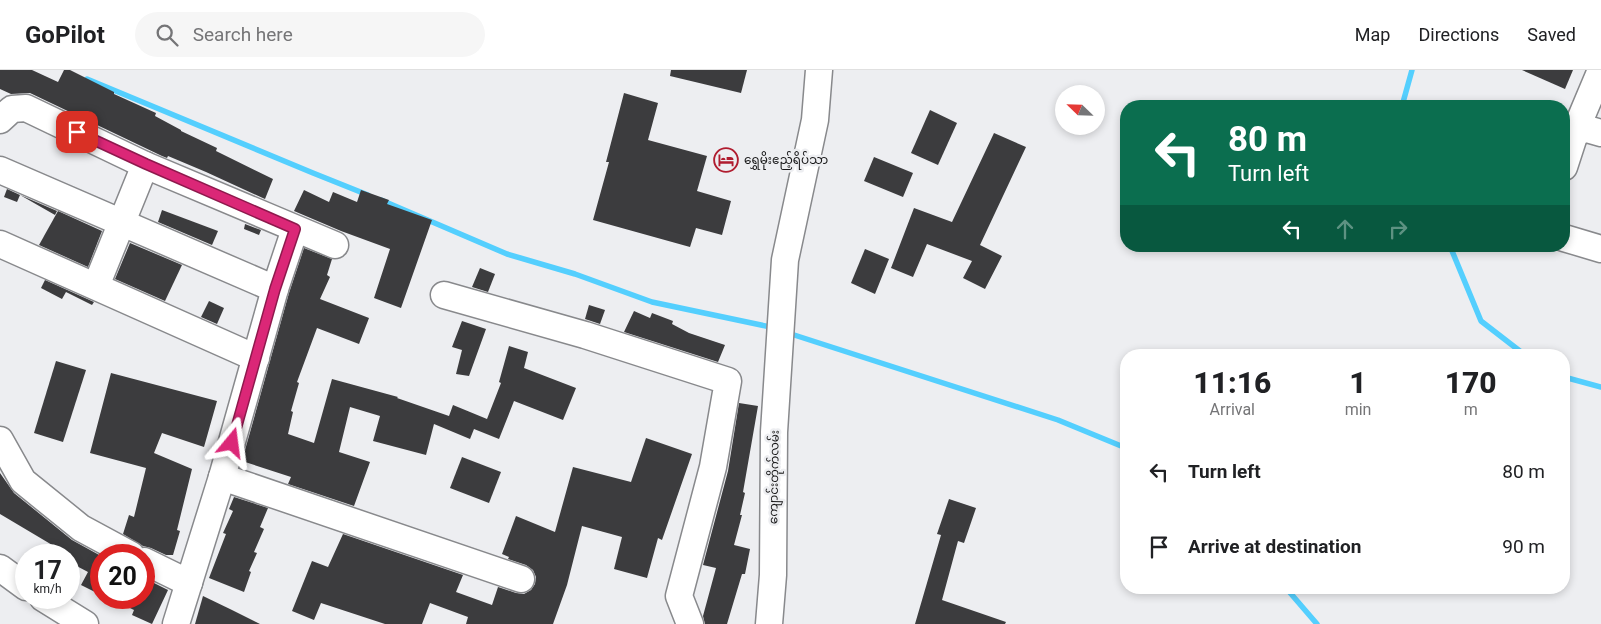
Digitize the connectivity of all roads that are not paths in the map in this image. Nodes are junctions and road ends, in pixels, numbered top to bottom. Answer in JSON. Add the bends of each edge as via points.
{"nodes":[{"id":1,"x":819,"y":70,"type":"edge"},
{"id":2,"x":1600,"y":70,"type":"edge"},
{"id":3,"x":0,"y":120,"type":"edge"},
{"id":4,"x":1570,"y":131,"type":"edge"},
{"id":5,"x":1601,"y":133,"type":"edge"},
{"id":6,"x":146,"y":164,"type":"junction"},
{"id":7,"x":0,"y":170,"type":"edge"},
{"id":8,"x":121,"y":223,"type":"junction"},
{"id":9,"x":295,"y":229,"type":"junction"},
{"id":10,"x":1570,"y":240,"type":"edge"},
{"id":11,"x":0,"y":244,"type":"edge"},
{"id":12,"x":335,"y":244,"type":"dead end"},
{"id":13,"x":1601,"y":249,"type":"edge"},
{"id":14,"x":96,"y":286,"type":"junction"},
{"id":15,"x":275,"y":289,"type":"junction"},
{"id":16,"x":444,"y":295,"type":"dead end"},
{"id":17,"x":256,"y":358,"type":"junction"},
{"id":18,"x":0,"y":440,"type":"edge"},
{"id":19,"x":222,"y":477,"type":"junction"},
{"id":20,"x":111,"y":544,"type":"edge"},
{"id":21,"x":155,"y":567,"type":"edge"},
{"id":22,"x":0,"y":568,"type":"edge"},
{"id":23,"x":15,"y":579,"type":"edge"},
{"id":24,"x":521,"y":579,"type":"dead end"},
{"id":25,"x":189,"y":583,"type":"junction"},
{"id":26,"x":61,"y":609,"type":"edge"},
{"id":27,"x":86,"y":624,"type":"edge"},
{"id":28,"x":176,"y":624,"type":"edge"},
{"id":29,"x":690,"y":624,"type":"edge"},
{"id":30,"x":769,"y":624,"type":"edge"}],
"edges":[{"from":1,"to":30,"type":"street","name":"ကျောင်းတိုက်လမ်း","via":[[813,128],[785,260],[774,432],[773,575]]},
{"from":2,"to":4,"type":"street"},
{"from":3,"to":6,"type":"street","via":[[12,109],[26,108]]},
{"from":4,"to":5,"type":"street","via":[[1587,129]]},
{"from":6,"to":8,"type":"street"},
{"from":6,"to":9,"type":"street"},
{"from":7,"to":8,"type":"street"},
{"from":8,"to":14,"type":"street"},
{"from":8,"to":15,"type":"street"},
{"from":9,"to":12,"type":"street"},
{"from":9,"to":15,"type":"street"},
{"from":10,"to":13,"type":"street"},
{"from":11,"to":14,"type":"street"},
{"from":14,"to":17,"type":"street"},
{"from":15,"to":17,"type":"street"},
{"from":16,"to":29,"type":"street","via":[[585,335],[728,381],[713,467],[679,596]]},
{"from":17,"to":19,"type":"street"},
{"from":18,"to":20,"type":"street","via":[[23,481],[81,528]]},
{"from":19,"to":24,"type":"street"},
{"from":19,"to":25,"type":"street"},
{"from":21,"to":25,"type":"street"},
{"from":22,"to":23,"type":"street"},
{"from":25,"to":28,"type":"street"},
{"from":26,"to":27,"type":"street"}]}
